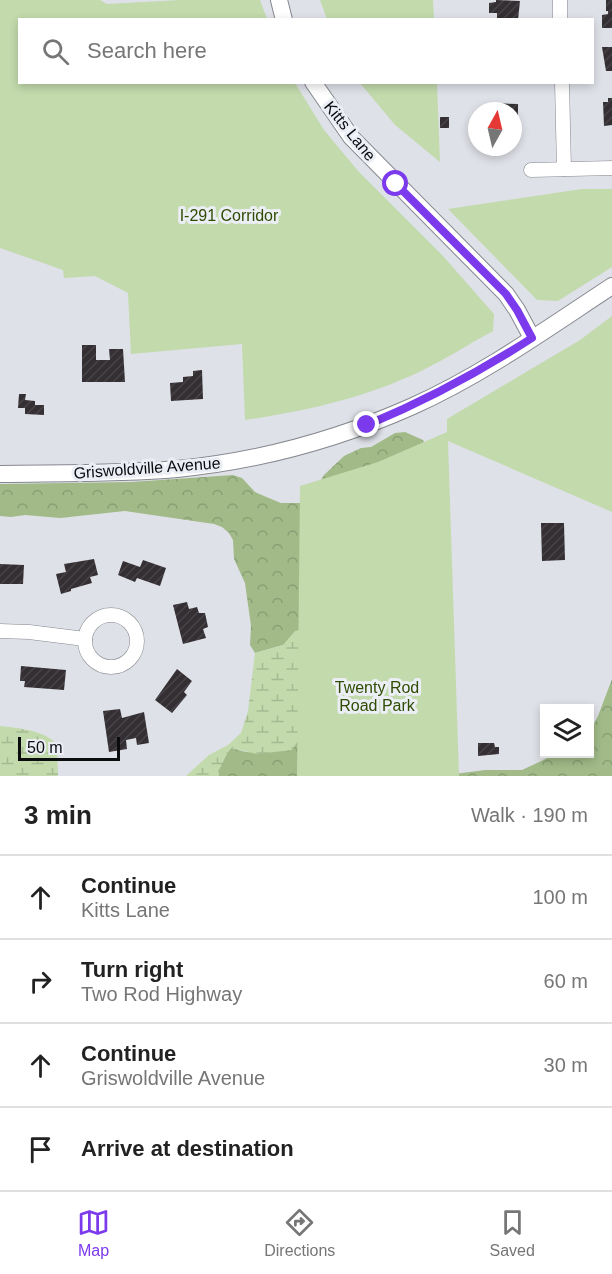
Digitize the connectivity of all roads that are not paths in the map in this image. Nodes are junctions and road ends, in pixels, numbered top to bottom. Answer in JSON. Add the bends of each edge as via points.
{"nodes":[{"id":1,"x":279,"y":0,"type":"edge"},
{"id":2,"x":560,"y":0,"type":"edge"},
{"id":3,"x":284,"y":18,"type":"edge"},
{"id":4,"x":560,"y":18,"type":"edge"},
{"id":5,"x":314,"y":84,"type":"edge"},
{"id":6,"x":562,"y":84,"type":"edge"},
{"id":7,"x":612,"y":168,"type":"edge"},
{"id":8,"x":564,"y":169,"type":"junction"},
{"id":9,"x":531,"y":170,"type":"dead end"},
{"id":10,"x":612,"y":286,"type":"edge"},
{"id":11,"x":532,"y":338,"type":"junction"},
{"id":12,"x":0,"y":474,"type":"edge"},
{"id":13,"x":0,"y":631,"type":"edge"},
{"id":14,"x":85,"y":639,"type":"dead end"}],
"edges":[{"from":1,"to":3,"type":"street"},
{"from":2,"to":4,"type":"street"},
{"from":5,"to":11,"type":"street","name":"Kitts Lane","via":[[351,137],[506,294]]},
{"from":6,"to":8,"type":"street"},
{"from":7,"to":8,"type":"street"},
{"from":8,"to":9,"type":"street"},
{"from":10,"to":11,"type":"street","name":"Griswoldville Avenue"},
{"from":11,"to":12,"type":"street","name":"Griswoldville Avenue","via":[[428,399],[367,425],[286,450],[179,468]]},
{"from":13,"to":14,"type":"street"}]}
